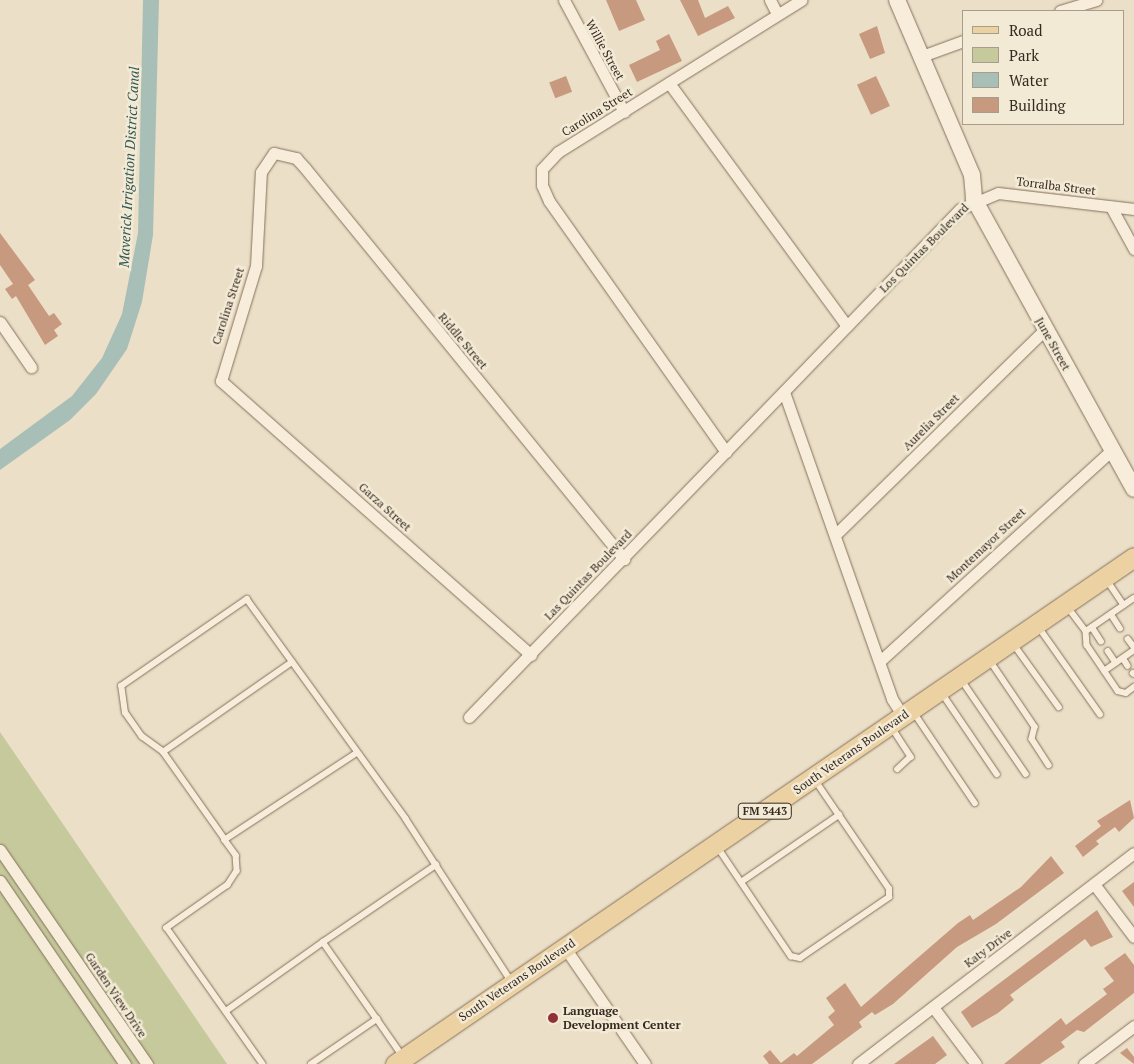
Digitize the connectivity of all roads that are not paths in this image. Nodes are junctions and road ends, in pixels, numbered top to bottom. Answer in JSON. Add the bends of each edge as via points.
{"nodes":[{"id":1,"x":564,"y":0,"type":"edge"},
{"id":2,"x":770,"y":0,"type":"edge"},
{"id":3,"x":801,"y":0,"type":"edge"},
{"id":4,"x":897,"y":0,"type":"edge"},
{"id":5,"x":1096,"y":0,"type":"edge"},
{"id":6,"x":1063,"y":10,"type":"edge"},
{"id":7,"x":777,"y":14,"type":"junction"},
{"id":8,"x":962,"y":41,"type":"edge"},
{"id":9,"x":922,"y":56,"type":"junction"},
{"id":10,"x":669,"y":83,"type":"junction"},
{"id":11,"x":624,"y":112,"type":"junction"},
{"id":12,"x":274,"y":153,"type":"joint"},
{"id":13,"x":974,"y":199,"type":"junction"},
{"id":14,"x":1110,"y":207,"type":"junction"},
{"id":15,"x":1134,"y":210,"type":"edge"},
{"id":16,"x":1134,"y":249,"type":"edge"},
{"id":17,"x":0,"y":322,"type":"edge"},
{"id":18,"x":848,"y":326,"type":"junction"},
{"id":19,"x":1045,"y":329,"type":"junction"},
{"id":20,"x":30,"y":367,"type":"dead end"},
{"id":21,"x":221,"y":381,"type":"joint"},
{"id":22,"x":784,"y":392,"type":"junction"},
{"id":23,"x":1112,"y":450,"type":"junction"},
{"id":24,"x":726,"y":452,"type":"junction"},
{"id":25,"x":1134,"y":488,"type":"edge"},
{"id":26,"x":836,"y":534,"type":"junction"},
{"id":27,"x":1134,"y":557,"type":"edge"},
{"id":28,"x":624,"y":559,"type":"junction"},
{"id":29,"x":1105,"y":577,"type":"junction"},
{"id":30,"x":1134,"y":600,"type":"edge"},
{"id":31,"x":1066,"y":604,"type":"junction"},
{"id":32,"x":1124,"y":605,"type":"junction"},
{"id":33,"x":1111,"y":614,"type":"junction"},
{"id":34,"x":1036,"y":624,"type":"junction"},
{"id":35,"x":1092,"y":627,"type":"junction"},
{"id":36,"x":1120,"y":628,"type":"dead end"},
{"id":37,"x":1086,"y":631,"type":"junction"},
{"id":38,"x":1128,"y":638,"type":"dead end"},
{"id":39,"x":1012,"y":641,"type":"junction"},
{"id":40,"x":1101,"y":641,"type":"dead end"},
{"id":41,"x":1134,"y":649,"type":"edge"},
{"id":42,"x":1108,"y":651,"type":"dead end"},
{"id":43,"x":531,"y":655,"type":"junction"},
{"id":44,"x":988,"y":658,"type":"junction"},
{"id":45,"x":1123,"y":658,"type":"junction"},
{"id":46,"x":880,"y":661,"type":"junction"},
{"id":47,"x":292,"y":662,"type":"junction"},
{"id":48,"x":1116,"y":663,"type":"junction"},
{"id":49,"x":1128,"y":666,"type":"dead end"},
{"id":50,"x":1104,"y":671,"type":"junction"},
{"id":51,"x":959,"y":677,"type":"junction"},
{"id":52,"x":1134,"y":687,"type":"edge"},
{"id":53,"x":940,"y":690,"type":"junction"},
{"id":54,"x":1059,"y":707,"type":"dead end"},
{"id":55,"x":1100,"y":714,"type":"dead end"},
{"id":56,"x":469,"y":717,"type":"dead end"},
{"id":57,"x":902,"y":717,"type":"junction"},
{"id":58,"x":163,"y":752,"type":"junction"},
{"id":59,"x":356,"y":754,"type":"junction"},
{"id":60,"x":1048,"y":765,"type":"dead end"},
{"id":61,"x":898,"y":769,"type":"dead end"},
{"id":62,"x":997,"y":774,"type":"dead end"},
{"id":63,"x":1026,"y":774,"type":"dead end"},
{"id":64,"x":813,"y":778,"type":"junction"},
{"id":65,"x":974,"y":803,"type":"dead end"},
{"id":66,"x":839,"y":815,"type":"junction"},
{"id":67,"x":225,"y":840,"type":"junction"},
{"id":68,"x":716,"y":845,"type":"junction"},
{"id":69,"x":0,"y":851,"type":"edge"},
{"id":70,"x":1134,"y":853,"type":"edge"},
{"id":71,"x":436,"y":865,"type":"junction"},
{"id":72,"x":0,"y":881,"type":"edge"},
{"id":73,"x":741,"y":882,"type":"junction"},
{"id":74,"x":1094,"y":884,"type":"junction"},
{"id":75,"x":1134,"y":937,"type":"edge"},
{"id":76,"x":323,"y":942,"type":"junction"},
{"id":77,"x":565,"y":948,"type":"junction"},
{"id":78,"x":68,"y":949,"type":"junction"},
{"id":79,"x":53,"y":959,"type":"junction"},
{"id":80,"x":513,"y":983,"type":"junction"},
{"id":81,"x":933,"y":1007,"type":"junction"},
{"id":82,"x":226,"y":1011,"type":"junction"},
{"id":83,"x":377,"y":1019,"type":"junction"},
{"id":84,"x":1134,"y":1026,"type":"edge"},
{"id":85,"x":145,"y":1060,"type":"edge"},
{"id":86,"x":399,"y":1061,"type":"edge"},
{"id":87,"x":125,"y":1064,"type":"edge"},
{"id":88,"x":132,"y":1064,"type":"edge"},
{"id":89,"x":263,"y":1064,"type":"edge"},
{"id":90,"x":311,"y":1064,"type":"edge"},
{"id":91,"x":645,"y":1064,"type":"edge"},
{"id":92,"x":858,"y":1064,"type":"edge"},
{"id":93,"x":976,"y":1064,"type":"edge"},
{"id":94,"x":1084,"y":1064,"type":"edge"}],
"edges":[{"from":1,"to":11,"type":"street","name":"Willie Street"},
{"from":2,"to":7,"type":"street"},
{"from":3,"to":7,"type":"street","name":"Carolina Street"},
{"from":4,"to":9,"type":"street","name":"Los Quintas Boulevard"},
{"from":5,"to":6,"type":"street"},
{"from":7,"to":10,"type":"street","name":"Carolina Street"},
{"from":8,"to":9,"type":"street"},
{"from":9,"to":13,"type":"street","name":"Los Quintas Boulevard","via":[[972,175]]},
{"from":10,"to":11,"type":"street","name":"Carolina Street"},
{"from":10,"to":18,"type":"street"},
{"from":11,"to":24,"type":"street","name":"Carolina Street","via":[[558,152],[542,169],[542,185],[549,200]]},
{"from":12,"to":21,"type":"street","name":"Carolina Street","via":[[260,172],[256,266]]},
{"from":12,"to":28,"type":"street","name":"Riddle Street","via":[[296,158]]},
{"from":13,"to":14,"type":"street","name":"Torralba Street","via":[[998,193]]},
{"from":13,"to":18,"type":"street","name":"Los Quintas Boulevard"},
{"from":13,"to":19,"type":"street","name":"June Street"},
{"from":14,"to":15,"type":"street","name":"Torralba Street"},
{"from":14,"to":16,"type":"street"},
{"from":17,"to":20,"type":"street"},
{"from":18,"to":22,"type":"street","name":"Los Quintas Boulevard"},
{"from":19,"to":23,"type":"street","name":"June Street"},
{"from":19,"to":26,"type":"street","name":"Aurelia Street"},
{"from":21,"to":43,"type":"street","name":"Garza Street"},
{"from":22,"to":24,"type":"street","name":"Los Quintas Boulevard"},
{"from":22,"to":26,"type":"street"},
{"from":23,"to":25,"type":"street","name":"June Street"},
{"from":23,"to":46,"type":"street","name":"Montemayor Street"},
{"from":24,"to":28,"type":"street","name":"Las Quintas Boulevard"},
{"from":26,"to":46,"type":"street"},
{"from":27,"to":29,"type":"main road","name":"South Veterans Boulevard","number":"FM 3443"},
{"from":28,"to":43,"type":"street","name":"Las Quintas Boulevard"},
{"from":29,"to":31,"type":"main road","name":"South Veterans Boulevard","number":"FM 3443"},
{"from":29,"to":32,"type":"lane"},
{"from":30,"to":32,"type":"lane"},
{"from":31,"to":34,"type":"main road","name":"South Veterans Boulevard","number":"FM 3443"},
{"from":31,"to":37,"type":"lane"},
{"from":32,"to":33,"type":"lane"},
{"from":33,"to":35,"type":"lane"},
{"from":33,"to":36,"type":"lane"},
{"from":34,"to":39,"type":"main road","name":"South Veterans Boulevard","number":"FM 3443"},
{"from":34,"to":55,"type":"lane"},
{"from":35,"to":37,"type":"lane"},
{"from":35,"to":40,"type":"lane"},
{"from":37,"to":50,"type":"lane","via":[[1086,645]]},
{"from":38,"to":41,"type":"lane"},
{"from":39,"to":44,"type":"main road","name":"South Veterans Boulevard","number":"FM 3443"},
{"from":39,"to":54,"type":"lane"},
{"from":41,"to":45,"type":"lane"},
{"from":42,"to":48,"type":"lane"},
{"from":43,"to":56,"type":"street","name":"Las Quintas Boulevard"},
{"from":44,"to":51,"type":"main road","name":"South Veterans Boulevard","number":"FM 3443"},
{"from":44,"to":60,"type":"lane","via":[[1035,727],[1032,739]]},
{"from":45,"to":48,"type":"lane"},
{"from":45,"to":49,"type":"lane"},
{"from":46,"to":57,"type":"street","via":[[892,699]]},
{"from":47,"to":58,"type":"lane"},
{"from":47,"to":58,"type":"lane","via":[[247,598],[152,663],[121,686],[125,713],[142,737]]},
{"from":47,"to":59,"type":"lane"},
{"from":48,"to":50,"type":"lane"},
{"from":50,"to":52,"type":"lane","via":[[1118,691],[1126,693]]},
{"from":51,"to":53,"type":"main road","name":"South Veterans Boulevard","number":"FM 3443"},
{"from":51,"to":63,"type":"lane"},
{"from":53,"to":57,"type":"main road","name":"South Veterans Boulevard","number":"FM 3443"},
{"from":53,"to":62,"type":"lane"},
{"from":57,"to":61,"type":"lane","via":[[912,756]]},
{"from":57,"to":64,"type":"main road","name":"South Veterans Boulevard","number":"FM 3443"},
{"from":57,"to":65,"type":"lane"},
{"from":58,"to":67,"type":"lane"},
{"from":59,"to":67,"type":"lane"},
{"from":59,"to":71,"type":"lane"},
{"from":64,"to":66,"type":"lane"},
{"from":64,"to":68,"type":"main road","name":"South Veterans Boulevard","number":"FM 3443"},
{"from":66,"to":73,"type":"lane"},
{"from":66,"to":73,"type":"lane","via":[[889,889],[889,897],[800,958],[791,956]]},
{"from":67,"to":82,"type":"lane","via":[[236,855],[237,871],[228,885],[167,928]]},
{"from":68,"to":73,"type":"lane"},
{"from":68,"to":77,"type":"main road","name":"South Veterans Boulevard","number":"FM 3443"},
{"from":69,"to":78,"type":"street","name":"Garden View Drive"},
{"from":70,"to":74,"type":"street","name":"Katy Drive"},
{"from":71,"to":76,"type":"lane"},
{"from":71,"to":80,"type":"lane"},
{"from":72,"to":79,"type":"street"},
{"from":74,"to":75,"type":"street"},
{"from":74,"to":81,"type":"street","name":"Katy Drive"},
{"from":76,"to":82,"type":"lane"},
{"from":76,"to":83,"type":"lane"},
{"from":77,"to":80,"type":"main road","name":"South Veterans Boulevard","number":"FM 3443"},
{"from":77,"to":91,"type":"street"},
{"from":78,"to":79,"type":"street","name":"Garden View Drive"},
{"from":78,"to":85,"type":"street","name":"Garden View Drive"},
{"from":79,"to":87,"type":"street"},
{"from":80,"to":86,"type":"main road","name":"South Veterans Boulevard","number":"FM 3443"},
{"from":81,"to":92,"type":"street","name":"Katy Drive"},
{"from":81,"to":93,"type":"street"},
{"from":82,"to":89,"type":"lane"},
{"from":83,"to":86,"type":"lane"},
{"from":83,"to":90,"type":"lane"},
{"from":84,"to":94,"type":"street"},
{"from":85,"to":88,"type":"street","name":"Garden View Drive"}]}
